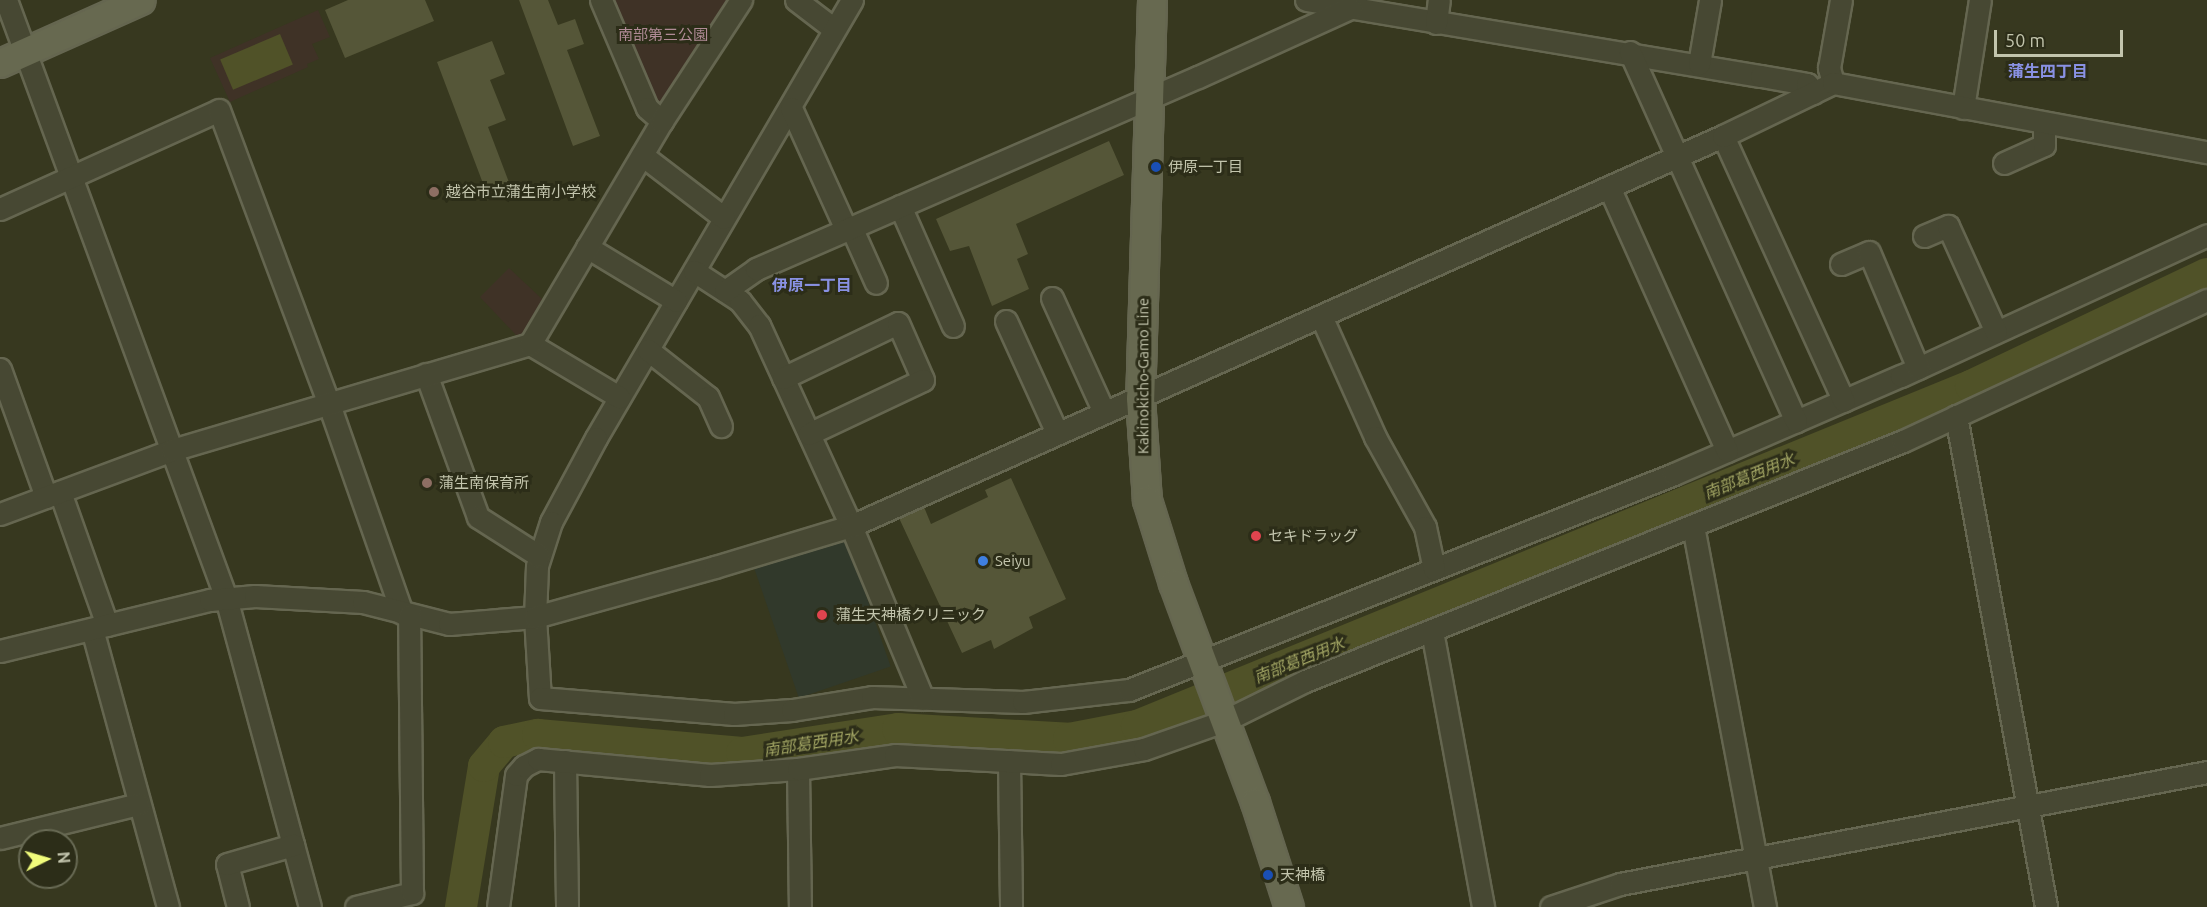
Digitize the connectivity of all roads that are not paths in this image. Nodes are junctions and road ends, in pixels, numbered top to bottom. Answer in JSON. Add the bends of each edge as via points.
{"nodes":[{"id":1,"x":6,"y":0,"type":"edge"},
{"id":2,"x":141,"y":0,"type":"edge"},
{"id":3,"x":601,"y":0,"type":"edge"},
{"id":4,"x":741,"y":0,"type":"edge"},
{"id":5,"x":796,"y":0,"type":"edge"},
{"id":6,"x":852,"y":0,"type":"edge"},
{"id":7,"x":1152,"y":0,"type":"edge"},
{"id":8,"x":1306,"y":0,"type":"edge"},
{"id":9,"x":1439,"y":0,"type":"edge"},
{"id":10,"x":1710,"y":0,"type":"edge"},
{"id":11,"x":1841,"y":0,"type":"edge"},
{"id":12,"x":1980,"y":0,"type":"edge"},
{"id":13,"x":1350,"y":8,"type":"junction"},
{"id":14,"x":1436,"y":23,"type":"junction"},
{"id":15,"x":834,"y":29,"type":"junction"},
{"id":16,"x":24,"y":52,"type":"junction"},
{"id":17,"x":1630,"y":52,"type":"junction"},
{"id":18,"x":0,"y":63,"type":"edge"},
{"id":19,"x":1699,"y":64,"type":"junction"},
{"id":20,"x":1833,"y":83,"type":"junction"},
{"id":21,"x":1813,"y":93,"type":"junction"},
{"id":22,"x":1148,"y":99,"type":"junction"},
{"id":23,"x":791,"y":108,"type":"junction"},
{"id":24,"x":1963,"y":108,"type":"junction"},
{"id":25,"x":662,"y":121,"type":"junction"},
{"id":26,"x":2044,"y":123,"type":"junction"},
{"id":27,"x":1723,"y":136,"type":"junction"},
{"id":28,"x":2207,"y":152,"type":"edge"},
{"id":29,"x":642,"y":155,"type":"junction"},
{"id":30,"x":1676,"y":156,"type":"junction"},
{"id":31,"x":2004,"y":163,"type":"dead end"},
{"id":32,"x":71,"y":177,"type":"junction"},
{"id":33,"x":1609,"y":187,"type":"junction"},
{"id":34,"x":900,"y":206,"type":"junction"},
{"id":35,"x":0,"y":209,"type":"edge"},
{"id":36,"x":724,"y":218,"type":"junction"},
{"id":37,"x":848,"y":228,"type":"junction"},
{"id":38,"x":2207,"y":235,"type":"edge"},
{"id":39,"x":1924,"y":236,"type":"dead end"},
{"id":40,"x":587,"y":247,"type":"junction"},
{"id":41,"x":1841,"y":264,"type":"dead end"},
{"id":42,"x":694,"y":271,"type":"junction"},
{"id":43,"x":876,"y":283,"type":"dead end"},
{"id":44,"x":725,"y":291,"type":"junction"},
{"id":45,"x":1052,"y":298,"type":"dead end"},
{"id":46,"x":676,"y":300,"type":"junction"},
{"id":47,"x":2207,"y":300,"type":"edge"},
{"id":48,"x":1321,"y":316,"type":"junction"},
{"id":49,"x":1006,"y":321,"type":"dead end"},
{"id":50,"x":953,"y":326,"type":"dead end"},
{"id":51,"x":1996,"y":332,"type":"junction"},
{"id":52,"x":530,"y":344,"type":"junction"},
{"id":53,"x":648,"y":350,"type":"junction"},
{"id":54,"x":1918,"y":368,"type":"junction"},
{"id":55,"x":0,"y":369,"type":"edge"},
{"id":56,"x":426,"y":374,"type":"junction"},
{"id":57,"x":783,"y":378,"type":"junction"},
{"id":58,"x":620,"y":397,"type":"junction"},
{"id":59,"x":1140,"y":398,"type":"junction"},
{"id":60,"x":1844,"y":401,"type":"junction"},
{"id":61,"x":328,"y":404,"type":"junction"},
{"id":62,"x":1104,"y":412,"type":"junction"},
{"id":63,"x":1956,"y":416,"type":"junction"},
{"id":64,"x":1796,"y":421,"type":"junction"},
{"id":65,"x":721,"y":426,"type":"dead end"},
{"id":66,"x":1057,"y":433,"type":"junction"},
{"id":67,"x":809,"y":434,"type":"junction"},
{"id":68,"x":172,"y":450,"type":"junction"},
{"id":69,"x":1727,"y":451,"type":"junction"},
{"id":70,"x":53,"y":495,"type":"junction"},
{"id":71,"x":0,"y":514,"type":"edge"},
{"id":72,"x":851,"y":526,"type":"junction"},
{"id":73,"x":1693,"y":526,"type":"junction"},
{"id":74,"x":539,"y":556,"type":"junction"},
{"id":75,"x":1434,"y":569,"type":"junction"},
{"id":76,"x":226,"y":598,"type":"junction"},
{"id":77,"x":406,"y":614,"type":"junction"},
{"id":78,"x":535,"y":617,"type":"junction"},
{"id":79,"x":99,"y":627,"type":"junction"},
{"id":80,"x":1432,"y":631,"type":"junction"},
{"id":81,"x":0,"y":651,"type":"edge"},
{"id":82,"x":1203,"y":665,"type":"junction"},
{"id":83,"x":923,"y":699,"type":"junction"},
{"id":84,"x":1222,"y":717,"type":"junction"},
{"id":85,"x":565,"y":761,"type":"junction"},
{"id":86,"x":1009,"y":761,"type":"junction"},
{"id":87,"x":798,"y":769,"type":"junction"},
{"id":88,"x":2207,"y":772,"type":"edge"},
{"id":89,"x":138,"y":804,"type":"junction"},
{"id":90,"x":2027,"y":807,"type":"junction"},
{"id":91,"x":0,"y":838,"type":"edge"},
{"id":92,"x":293,"y":845,"type":"junction"},
{"id":93,"x":1756,"y":859,"type":"junction"},
{"id":94,"x":168,"y":907,"type":"edge"},
{"id":95,"x":238,"y":907,"type":"edge"},
{"id":96,"x":310,"y":907,"type":"edge"},
{"id":97,"x":356,"y":907,"type":"edge"},
{"id":98,"x":498,"y":907,"type":"edge"},
{"id":99,"x":567,"y":907,"type":"edge"},
{"id":100,"x":800,"y":907,"type":"edge"},
{"id":101,"x":1011,"y":907,"type":"edge"},
{"id":102,"x":1288,"y":907,"type":"edge"},
{"id":103,"x":1483,"y":907,"type":"edge"},
{"id":104,"x":1551,"y":907,"type":"edge"},
{"id":105,"x":1765,"y":907,"type":"edge"},
{"id":106,"x":2046,"y":907,"type":"edge"}],
"edges":[{"from":1,"to":16,"type":"street"},
{"from":2,"to":16,"type":"main road"},
{"from":3,"to":25,"type":"street","via":[[647,108]]},
{"from":4,"to":25,"type":"street"},
{"from":5,"to":15,"type":"street"},
{"from":6,"to":15,"type":"street"},
{"from":7,"to":22,"type":"main road","name":"Kakinokicho-Gamo Line"},
{"from":8,"to":13,"type":"street"},
{"from":9,"to":14,"type":"street"},
{"from":10,"to":19,"type":"street"},
{"from":11,"to":20,"type":"street","via":[[1829,68]]},
{"from":12,"to":24,"type":"street"},
{"from":13,"to":14,"type":"street"},
{"from":13,"to":22,"type":"street"},
{"from":14,"to":17,"type":"street"},
{"from":15,"to":23,"type":"street"},
{"from":16,"to":18,"type":"main road"},
{"from":16,"to":32,"type":"street"},
{"from":17,"to":19,"type":"street"},
{"from":17,"to":30,"type":"street"},
{"from":19,"to":21,"type":"street","via":[[1807,84]]},
{"from":20,"to":21,"type":"street"},
{"from":20,"to":24,"type":"street"},
{"from":21,"to":27,"type":"street"},
{"from":22,"to":34,"type":"street"},
{"from":22,"to":59,"type":"main road","name":"Kakinokicho-Gamo Line"},
{"from":23,"to":36,"type":"street"},
{"from":23,"to":37,"type":"street"},
{"from":24,"to":26,"type":"street"},
{"from":25,"to":29,"type":"street"},
{"from":26,"to":28,"type":"street"},
{"from":26,"to":31,"type":"street","via":[[2044,146]]},
{"from":27,"to":30,"type":"street"},
{"from":27,"to":60,"type":"street"},
{"from":29,"to":36,"type":"street"},
{"from":29,"to":40,"type":"street"},
{"from":30,"to":33,"type":"street"},
{"from":30,"to":64,"type":"street"},
{"from":32,"to":35,"type":"street"},
{"from":32,"to":61,"type":"street","via":[[219,110]]},
{"from":32,"to":68,"type":"street"},
{"from":33,"to":48,"type":"street"},
{"from":33,"to":69,"type":"street"},
{"from":34,"to":37,"type":"street"},
{"from":34,"to":50,"type":"street"},
{"from":36,"to":42,"type":"street"},
{"from":37,"to":43,"type":"street"},
{"from":37,"to":44,"type":"street","via":[[756,269]]},
{"from":38,"to":51,"type":"street"},
{"from":39,"to":51,"type":"street","via":[[1948,226]]},
{"from":40,"to":46,"type":"street"},
{"from":40,"to":52,"type":"street"},
{"from":41,"to":54,"type":"street","via":[[1869,252]]},
{"from":42,"to":44,"type":"street"},
{"from":42,"to":46,"type":"street"},
{"from":44,"to":57,"type":"street","via":[[740,301],[759,325]]},
{"from":45,"to":62,"type":"street"},
{"from":46,"to":53,"type":"street"},
{"from":47,"to":63,"type":"street"},
{"from":48,"to":59,"type":"street"},
{"from":48,"to":75,"type":"street","via":[[1375,437],[1425,527]]},
{"from":49,"to":66,"type":"street"},
{"from":51,"to":54,"type":"street"},
{"from":52,"to":56,"type":"street"},
{"from":52,"to":58,"type":"street"},
{"from":53,"to":58,"type":"street"},
{"from":53,"to":65,"type":"street","via":[[708,397]]},
{"from":54,"to":60,"type":"street"},
{"from":55,"to":70,"type":"street"},
{"from":56,"to":61,"type":"street"},
{"from":56,"to":74,"type":"street","via":[[478,517]]},
{"from":57,"to":67,"type":"street"},
{"from":57,"to":67,"type":"street","via":[[898,324],[922,380]]},
{"from":58,"to":74,"type":"street","via":[[561,504]]},
{"from":59,"to":62,"type":"street"},
{"from":59,"to":82,"type":"main road","name":"Kakinokicho-Gamo Line","via":[[1147,500]]},
{"from":60,"to":64,"type":"street"},
{"from":61,"to":68,"type":"street"},
{"from":61,"to":77,"type":"street"},
{"from":62,"to":66,"type":"street"},
{"from":63,"to":73,"type":"street"},
{"from":63,"to":90,"type":"street"},
{"from":64,"to":69,"type":"street"},
{"from":66,"to":72,"type":"street"},
{"from":67,"to":72,"type":"street"},
{"from":68,"to":70,"type":"street"},
{"from":68,"to":76,"type":"street"},
{"from":69,"to":75,"type":"street"},
{"from":70,"to":71,"type":"street"},
{"from":70,"to":79,"type":"street"},
{"from":72,"to":78,"type":"street"},
{"from":72,"to":83,"type":"street"},
{"from":73,"to":80,"type":"street"},
{"from":73,"to":93,"type":"street"},
{"from":74,"to":78,"type":"street"},
{"from":75,"to":82,"type":"street"},
{"from":76,"to":77,"type":"street","via":[[363,602]]},
{"from":76,"to":79,"type":"street"},
{"from":76,"to":92,"type":"street"},
{"from":77,"to":78,"type":"street","via":[[449,624]]},
{"from":77,"to":97,"type":"street","via":[[412,893]]},
{"from":78,"to":83,"type":"street","via":[[540,698],[734,714],[792,710],[863,698]]},
{"from":79,"to":81,"type":"street"},
{"from":79,"to":89,"type":"street"},
{"from":80,"to":84,"type":"street"},
{"from":80,"to":103,"type":"street"},
{"from":82,"to":83,"type":"street","via":[[1137,688],[1094,696],[1023,702]]},
{"from":82,"to":84,"type":"main road","name":"Kakinokicho-Gamo Line"},
{"from":84,"to":86,"type":"street","via":[[1144,749],[1076,763]]},
{"from":84,"to":102,"type":"main road","name":"Kakinokicho-Gamo Line","via":[[1255,802]]},
{"from":85,"to":87,"type":"street","via":[[710,775]]},
{"from":85,"to":98,"type":"street","via":[[538,759],[516,775]]},
{"from":85,"to":99,"type":"street"},
{"from":86,"to":87,"type":"street","via":[[895,755]]},
{"from":86,"to":101,"type":"street"},
{"from":87,"to":100,"type":"street"},
{"from":88,"to":90,"type":"street"},
{"from":89,"to":91,"type":"street"},
{"from":89,"to":94,"type":"street"},
{"from":90,"to":93,"type":"street"},
{"from":90,"to":106,"type":"street"},
{"from":92,"to":95,"type":"street","via":[[227,864]]},
{"from":92,"to":96,"type":"street"},
{"from":93,"to":104,"type":"street","via":[[1620,884]]},
{"from":93,"to":105,"type":"street"}]}
